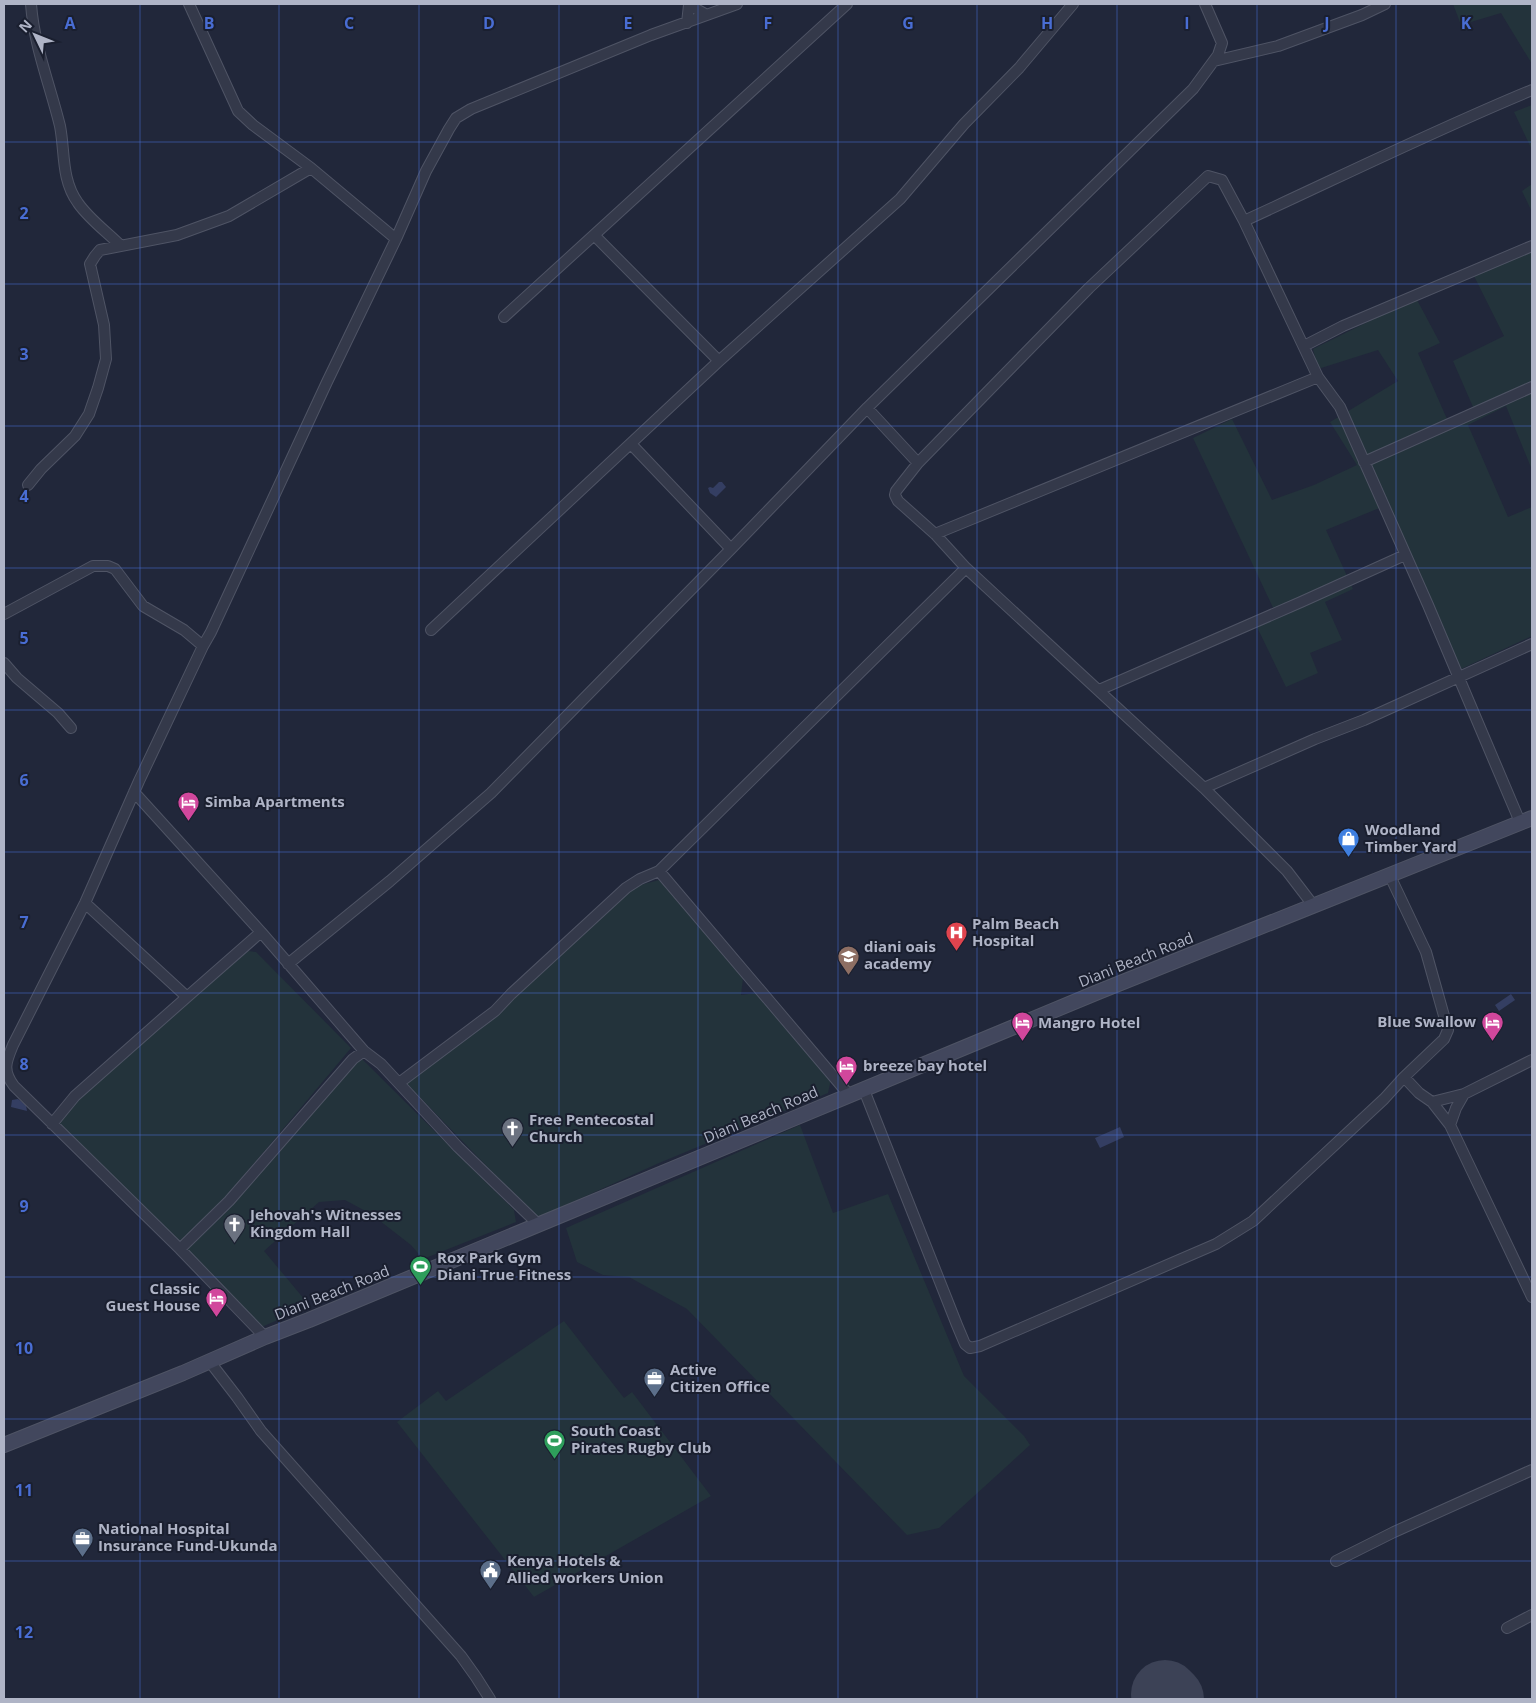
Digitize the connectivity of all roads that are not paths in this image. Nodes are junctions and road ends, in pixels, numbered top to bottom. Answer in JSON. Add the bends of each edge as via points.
{"nodes":[{"id":1,"x":31,"y":4,"type":"edge"},
{"id":2,"x":189,"y":4,"type":"edge"},
{"id":3,"x":688,"y":4,"type":"edge"},
{"id":4,"x":737,"y":4,"type":"edge"},
{"id":5,"x":846,"y":4,"type":"edge"},
{"id":6,"x":1073,"y":4,"type":"edge"},
{"id":7,"x":1205,"y":4,"type":"edge"},
{"id":8,"x":1385,"y":4,"type":"edge"},
{"id":9,"x":707,"y":15,"type":"junction"},
{"id":10,"x":687,"y":22,"type":"junction"},
{"id":11,"x":1214,"y":61,"type":"junction"},
{"id":12,"x":1532,"y":90,"type":"edge"},
{"id":13,"x":311,"y":168,"type":"junction"},
{"id":14,"x":1244,"y":221,"type":"junction"},
{"id":15,"x":594,"y":235,"type":"junction"},
{"id":16,"x":396,"y":239,"type":"junction"},
{"id":17,"x":120,"y":246,"type":"junction"},
{"id":18,"x":1532,"y":246,"type":"edge"},
{"id":19,"x":504,"y":317,"type":"dead end"},
{"id":20,"x":1304,"y":346,"type":"junction"},
{"id":21,"x":719,"y":361,"type":"junction"},
{"id":22,"x":1318,"y":378,"type":"junction"},
{"id":23,"x":1532,"y":387,"type":"edge"},
{"id":24,"x":867,"y":408,"type":"junction"},
{"id":25,"x":631,"y":444,"type":"junction"},
{"id":26,"x":1364,"y":462,"type":"junction"},
{"id":27,"x":918,"y":463,"type":"junction"},
{"id":28,"x":28,"y":485,"type":"dead end"},
{"id":29,"x":935,"y":534,"type":"junction"},
{"id":30,"x":731,"y":549,"type":"junction"},
{"id":31,"x":1405,"y":555,"type":"junction"},
{"id":32,"x":966,"y":568,"type":"junction"},
{"id":33,"x":4,"y":614,"type":"edge"},
{"id":34,"x":431,"y":630,"type":"dead end"},
{"id":35,"x":1532,"y":644,"type":"edge"},
{"id":36,"x":203,"y":646,"type":"junction"},
{"id":37,"x":4,"y":663,"type":"edge"},
{"id":38,"x":1458,"y":677,"type":"junction"},
{"id":39,"x":1099,"y":690,"type":"junction"},
{"id":40,"x":70,"y":728,"type":"dead end"},
{"id":41,"x":1204,"y":788,"type":"junction"},
{"id":42,"x":134,"y":792,"type":"junction"},
{"id":43,"x":1526,"y":820,"type":"edge"},
{"id":44,"x":659,"y":871,"type":"junction"},
{"id":45,"x":1390,"y":876,"type":"junction"},
{"id":46,"x":85,"y":903,"type":"junction"},
{"id":47,"x":1313,"y":905,"type":"junction"},
{"id":48,"x":261,"y":932,"type":"junction"},
{"id":49,"x":288,"y":964,"type":"junction"},
{"id":50,"x":187,"y":997,"type":"junction"},
{"id":51,"x":364,"y":1051,"type":"junction"},
{"id":52,"x":1532,"y":1060,"type":"edge"},
{"id":53,"x":1404,"y":1077,"type":"junction"},
{"id":54,"x":399,"y":1083,"type":"junction"},
{"id":55,"x":864,"y":1090,"type":"junction"},
{"id":56,"x":1464,"y":1094,"type":"junction"},
{"id":57,"x":850,"y":1096,"type":"junction"},
{"id":58,"x":1432,"y":1102,"type":"junction"},
{"id":59,"x":52,"y":1124,"type":"junction"},
{"id":60,"x":1450,"y":1125,"type":"junction"},
{"id":61,"x":539,"y":1224,"type":"junction"},
{"id":62,"x":180,"y":1249,"type":"junction"},
{"id":63,"x":1532,"y":1297,"type":"edge"},
{"id":64,"x":265,"y":1337,"type":"junction"},
{"id":65,"x":210,"y":1362,"type":"junction"},
{"id":66,"x":4,"y":1445,"type":"edge"},
{"id":67,"x":1532,"y":1470,"type":"edge"},
{"id":68,"x":1336,"y":1560,"type":"dead end"},
{"id":69,"x":1532,"y":1616,"type":"edge"},
{"id":70,"x":1507,"y":1628,"type":"dead end"},
{"id":71,"x":490,"y":1699,"type":"edge"}],
"edges":[{"from":1,"to":17,"type":"street","via":[[43,69],[60,127],[67,179],[77,202]]},
{"from":2,"to":13,"type":"street","via":[[238,111]]},
{"from":3,"to":9,"type":"street"},
{"from":3,"to":10,"type":"street"},
{"from":4,"to":9,"type":"street"},
{"from":5,"to":15,"type":"street"},
{"from":6,"to":21,"type":"street","via":[[900,199]]},
{"from":7,"to":11,"type":"street","via":[[1222,43]]},
{"from":8,"to":11,"type":"street","via":[[1362,16],[1278,46]]},
{"from":9,"to":10,"type":"street"},
{"from":10,"to":16,"type":"street","via":[[480,105],[456,118],[426,171]]},
{"from":11,"to":24,"type":"street","via":[[1186,96]]},
{"from":12,"to":14,"type":"street"},
{"from":13,"to":16,"type":"street"},
{"from":13,"to":17,"type":"street","via":[[229,216],[177,235]]},
{"from":14,"to":20,"type":"street"},
{"from":14,"to":27,"type":"street","via":[[1222,180],[1208,176],[1089,288]]},
{"from":15,"to":19,"type":"street"},
{"from":15,"to":21,"type":"street"},
{"from":16,"to":36,"type":"street"},
{"from":17,"to":28,"type":"street","via":[[100,250],[90,264],[104,324],[106,359],[89,414],[75,436]]},
{"from":18,"to":20,"type":"street","via":[[1343,326]]},
{"from":20,"to":22,"type":"street"},
{"from":21,"to":25,"type":"street"},
{"from":22,"to":26,"type":"street","via":[[1340,407]]},
{"from":22,"to":29,"type":"street"},
{"from":23,"to":26,"type":"street"},
{"from":24,"to":27,"type":"street"},
{"from":24,"to":30,"type":"street"},
{"from":25,"to":30,"type":"street"},
{"from":25,"to":34,"type":"street"},
{"from":26,"to":31,"type":"street"},
{"from":27,"to":29,"type":"street","via":[[895,495]]},
{"from":29,"to":32,"type":"street"},
{"from":30,"to":49,"type":"street","via":[[491,793]]},
{"from":31,"to":38,"type":"street"},
{"from":31,"to":39,"type":"street"},
{"from":32,"to":39,"type":"street"},
{"from":32,"to":44,"type":"street"},
{"from":33,"to":36,"type":"street","via":[[93,566],[108,566],[115,569],[144,606],[184,630]]},
{"from":35,"to":38,"type":"street"},
{"from":36,"to":42,"type":"street"},
{"from":37,"to":40,"type":"street"},
{"from":38,"to":41,"type":"street"},
{"from":38,"to":43,"type":"street"},
{"from":39,"to":41,"type":"street"},
{"from":41,"to":47,"type":"street","via":[[1287,871]]},
{"from":42,"to":46,"type":"street"},
{"from":42,"to":48,"type":"street"},
{"from":43,"to":45,"type":"main road","name":"Diani Beach Road"},
{"from":44,"to":54,"type":"street","via":[[626,888],[495,1011]]},
{"from":44,"to":57,"type":"street"},
{"from":45,"to":47,"type":"main road","name":"Diani Beach Road"},
{"from":45,"to":53,"type":"street","via":[[1426,952],[1448,1030],[1444,1039]]},
{"from":46,"to":50,"type":"street"},
{"from":46,"to":59,"type":"street","via":[[6,1062],[10,1080]]},
{"from":47,"to":55,"type":"main road","name":"Diani Beach Road"},
{"from":48,"to":49,"type":"street"},
{"from":48,"to":50,"type":"street"},
{"from":49,"to":51,"type":"street"},
{"from":50,"to":59,"type":"street","via":[[75,1096]]},
{"from":51,"to":54,"type":"street"},
{"from":51,"to":62,"type":"street","via":[[353,1059],[229,1201]]},
{"from":52,"to":56,"type":"street"},
{"from":53,"to":55,"type":"street","via":[[1253,1221],[1216,1244],[970,1348],[957,1325]]},
{"from":53,"to":58,"type":"street"},
{"from":54,"to":61,"type":"street","via":[[458,1147]]},
{"from":55,"to":57,"type":"main road","name":"Diani Beach Road"},
{"from":56,"to":58,"type":"street"},
{"from":56,"to":60,"type":"street"},
{"from":57,"to":61,"type":"main road","name":"Diani Beach Road"},
{"from":58,"to":60,"type":"street"},
{"from":59,"to":62,"type":"street"},
{"from":60,"to":63,"type":"street"},
{"from":61,"to":64,"type":"main road","name":"Diani Beach Road"},
{"from":62,"to":64,"type":"street"},
{"from":64,"to":65,"type":"main road","name":"Diani Beach Road"},
{"from":65,"to":66,"type":"main road","name":"Diani Beach Road"},
{"from":65,"to":71,"type":"street","via":[[261,1431],[461,1656]]},
{"from":67,"to":68,"type":"street"},
{"from":69,"to":70,"type":"street"}]}
